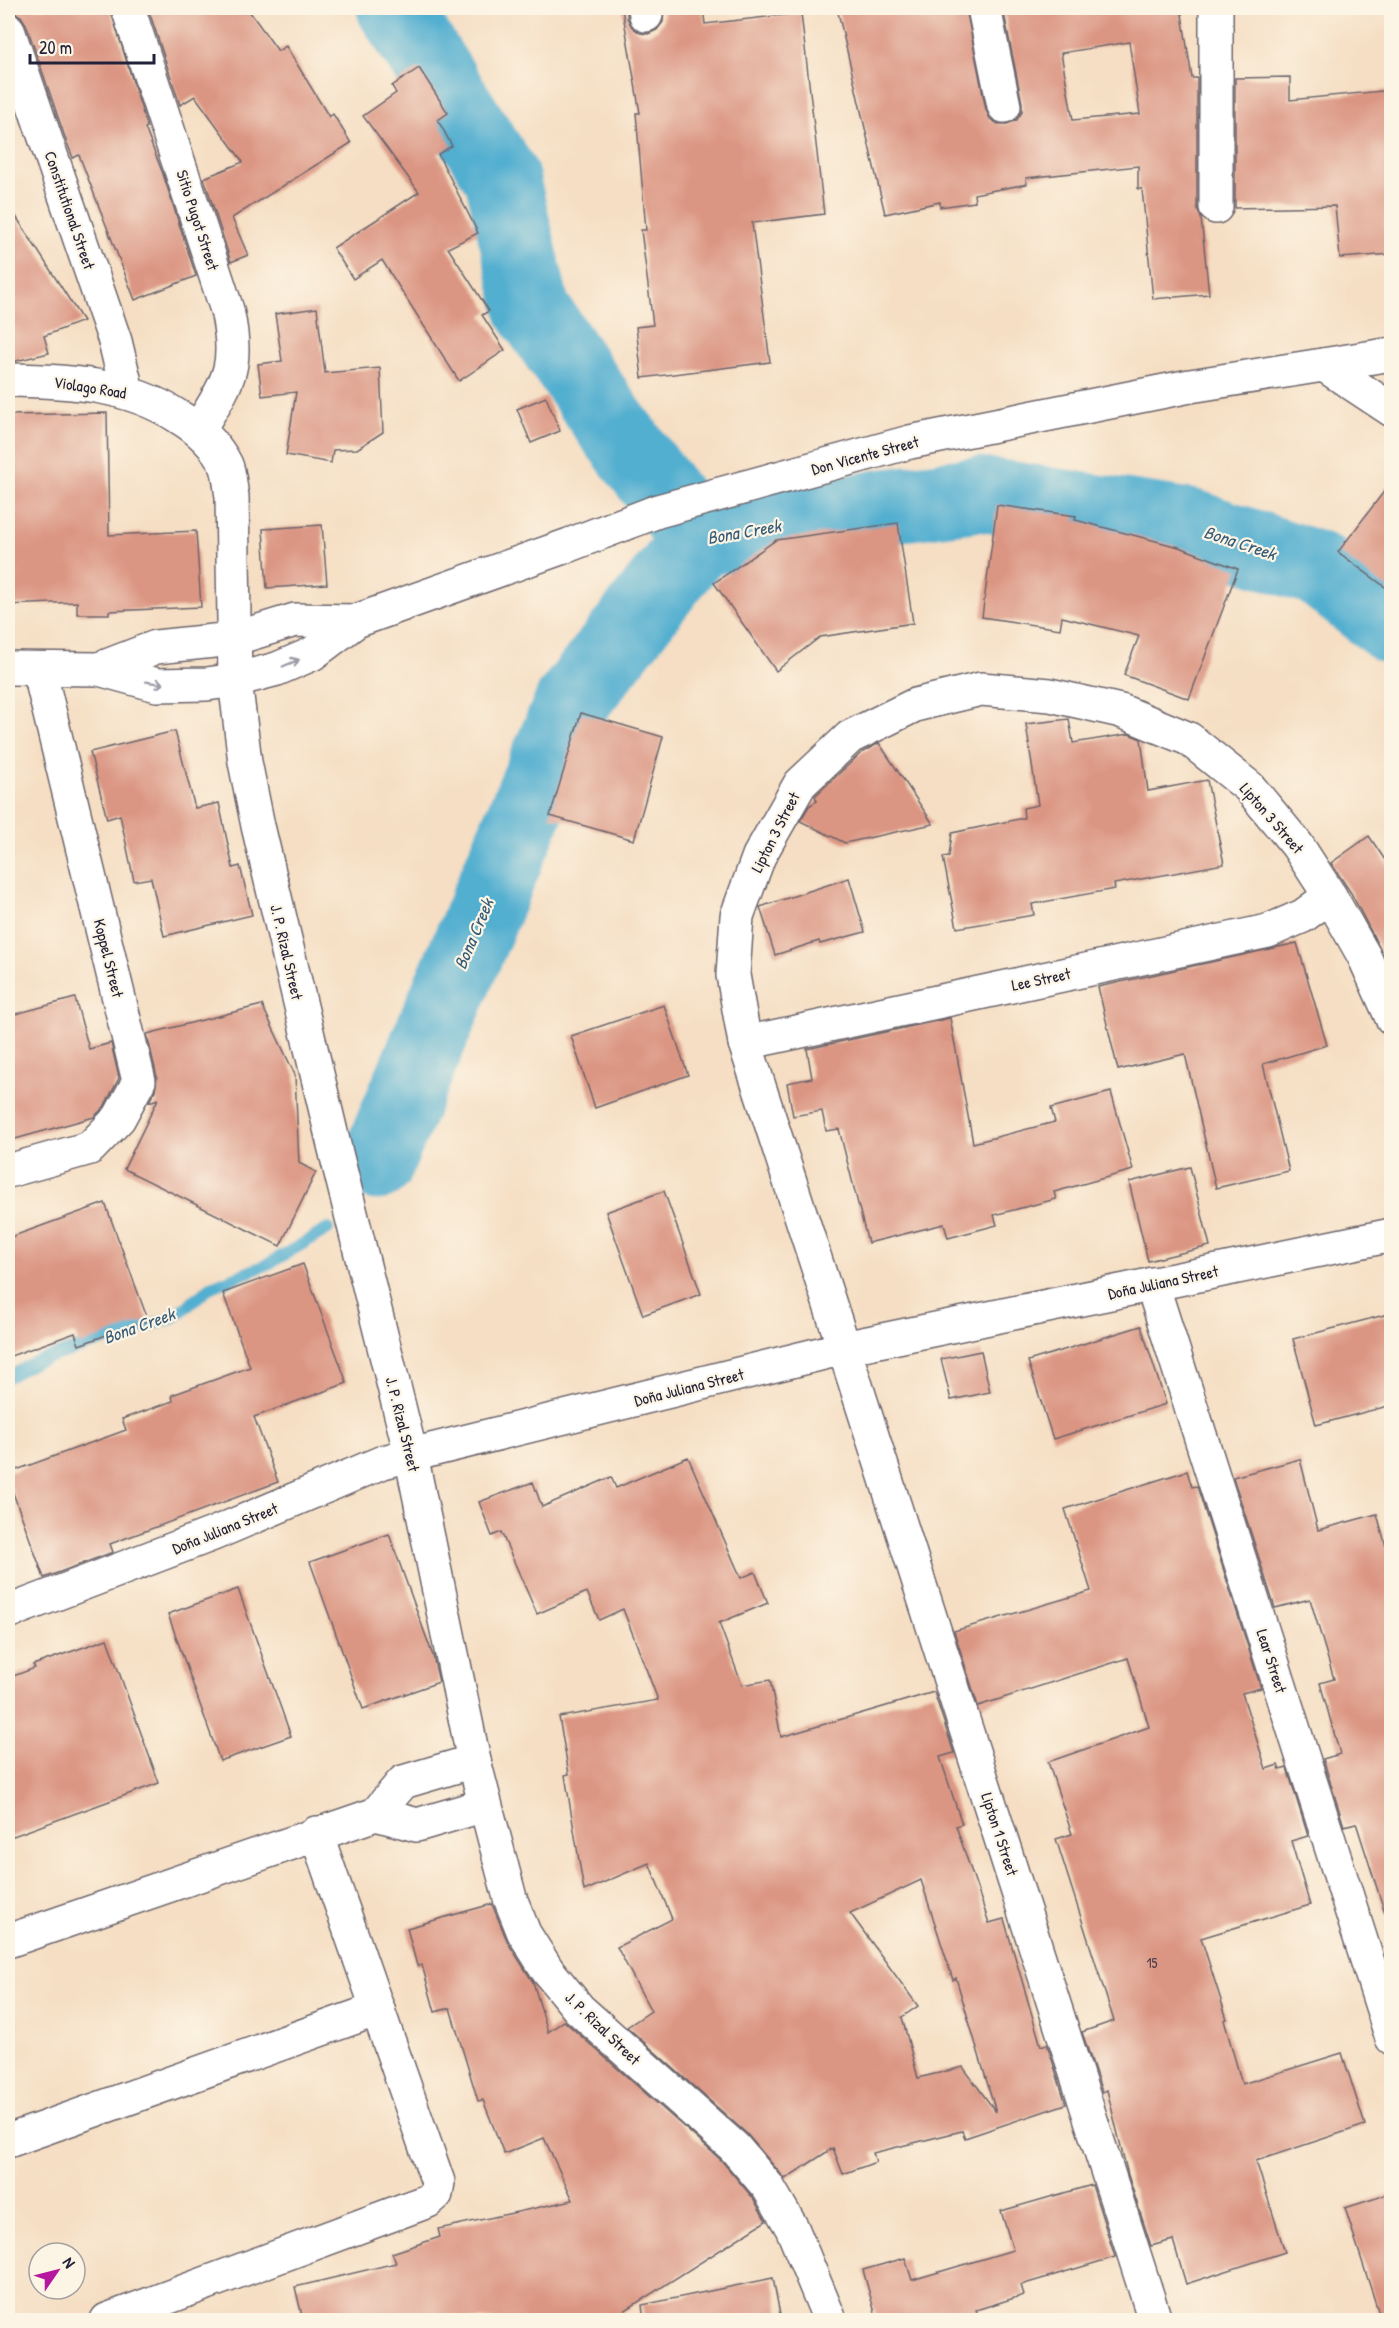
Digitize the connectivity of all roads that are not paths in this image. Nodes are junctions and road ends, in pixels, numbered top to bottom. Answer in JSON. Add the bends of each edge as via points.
{"nodes":[{"id":1,"x":128,"y":8,"type":"edge"},
{"id":2,"x":984,"y":8,"type":"edge"},
{"id":3,"x":1216,"y":8,"type":"edge"},
{"id":4,"x":8,"y":30,"type":"edge"},
{"id":5,"x":1004,"y":106,"type":"dead end"},
{"id":6,"x":1215,"y":207,"type":"dead end"},
{"id":7,"x":1392,"y":354,"type":"edge"},
{"id":8,"x":1324,"y":365,"type":"junction"},
{"id":9,"x":8,"y":380,"type":"edge"},
{"id":10,"x":127,"y":391,"type":"junction"},
{"id":11,"x":1392,"y":410,"type":"edge"},
{"id":12,"x":199,"y":429,"type":"junction"},
{"id":13,"x":356,"y":621,"type":"junction"},
{"id":14,"x":233,"y":639,"type":"junction"},
{"id":15,"x":23,"y":669,"type":"edge"},
{"id":16,"x":99,"y":669,"type":"junction"},
{"id":17,"x":235,"y":680,"type":"junction"},
{"id":18,"x":1330,"y":896,"type":"junction"},
{"id":19,"x":1392,"y":1018,"type":"edge"},
{"id":20,"x":745,"y":1043,"type":"junction"},
{"id":21,"x":8,"y":1171,"type":"edge"},
{"id":22,"x":1392,"y":1234,"type":"edge"},
{"id":23,"x":1152,"y":1284,"type":"junction"},
{"id":24,"x":844,"y":1348,"type":"junction"},
{"id":25,"x":411,"y":1455,"type":"junction"},
{"id":26,"x":8,"y":1612,"type":"edge"},
{"id":27,"x":474,"y":1761,"type":"junction"},
{"id":28,"x":485,"y":1805,"type":"junction"},
{"id":29,"x":376,"y":1814,"type":"junction"},
{"id":30,"x":316,"y":1833,"type":"junction"},
{"id":31,"x":8,"y":1941,"type":"edge"},
{"id":32,"x":378,"y":2010,"type":"junction"},
{"id":33,"x":1392,"y":2038,"type":"edge"},
{"id":34,"x":8,"y":2141,"type":"edge"},
{"id":35,"x":107,"y":2320,"type":"edge"},
{"id":36,"x":830,"y":2320,"type":"edge"},
{"id":37,"x":1155,"y":2320,"type":"edge"}],
"edges":[{"from":1,"to":12,"type":"street","name":"Sitio Pugot Street","via":[[233,338],[233,363]]},
{"from":2,"to":5,"type":"street"},
{"from":3,"to":6,"type":"street"},
{"from":4,"to":10,"type":"street","name":"Constitutional Street","via":[[115,341]]},
{"from":7,"to":8,"type":"street","name":"Don Vicente Street"},
{"from":8,"to":11,"type":"street"},
{"from":8,"to":13,"type":"street","name":"Don Vicente Street","via":[[1190,386],[909,442],[658,511]]},
{"from":9,"to":10,"type":"street","name":"Violago Road","via":[[64,380]]},
{"from":10,"to":12,"type":"street","name":"Violago Road"},
{"from":12,"to":14,"type":"street","name":"J. P. Rizal Street","via":[[227,467],[232,496]]},
{"from":13,"to":14,"type":"street","name":"Don Vicente Street","via":[[295,620]]},
{"from":17,"to":13,"type":"street","name":"Don Vicente Street","one_way":true,"via":[[277,669],[312,654]]},
{"from":14,"to":16,"type":"street","name":"Don Vicente Street","via":[[156,646]]},
{"from":14,"to":17,"type":"street","name":"J. P. Rizal Street"},
{"from":15,"to":16,"type":"street"},
{"from":15,"to":21,"type":"street","name":"Koppel Street","via":[[139,1081],[119,1118],[90,1148]]},
{"from":16,"to":17,"type":"street","name":"Don Vicente Street","one_way":true,"via":[[157,685]]},
{"from":17,"to":25,"type":"street","name":"J. P. Rizal Street","via":[[245,762],[261,837]]},
{"from":18,"to":19,"type":"street","name":"Lipton 3 Street","via":[[1364,956]]},
{"from":18,"to":20,"type":"street","name":"Lee Street","via":[[1303,916],[1268,931]]},
{"from":18,"to":20,"type":"street","name":"Lipton 3 Street","via":[[1298,845],[1249,788],[1189,739],[1121,711],[1050,695],[981,689],[915,705],[850,737],[800,784],[759,856],[738,916],[733,975]]},
{"from":20,"to":24,"type":"street","name":"Lipton 3 Street"},
{"from":22,"to":23,"type":"street","name":"Doña Juliana Street"},
{"from":23,"to":24,"type":"street","name":"Doña Juliana Street"},
{"from":23,"to":33,"type":"street","name":"Lear Street"},
{"from":24,"to":25,"type":"street","name":"Doña Juliana Street"},
{"from":24,"to":37,"type":"street","name":"Lipton 1 Street"},
{"from":25,"to":26,"type":"street","name":"Doña Juliana Street","via":[[383,1462],[213,1534]]},
{"from":25,"to":27,"type":"street","name":"J. P. Rizal Street"},
{"from":27,"to":28,"type":"street","name":"J. P. Rizal Street"},
{"from":27,"to":29,"type":"street","via":[[403,1782]]},
{"from":28,"to":29,"type":"street","via":[[417,1825]]},
{"from":28,"to":36,"type":"street","name":"J. P. Rizal Street","via":[[510,1898],[524,1933],[548,1971],[579,2009],[734,2147],[768,2187],[792,2229]]},
{"from":29,"to":30,"type":"street"},
{"from":30,"to":31,"type":"street"},
{"from":30,"to":32,"type":"street"},
{"from":32,"to":34,"type":"street"},
{"from":32,"to":35,"type":"street","via":[[438,2182],[436,2194],[428,2201]]}]}
